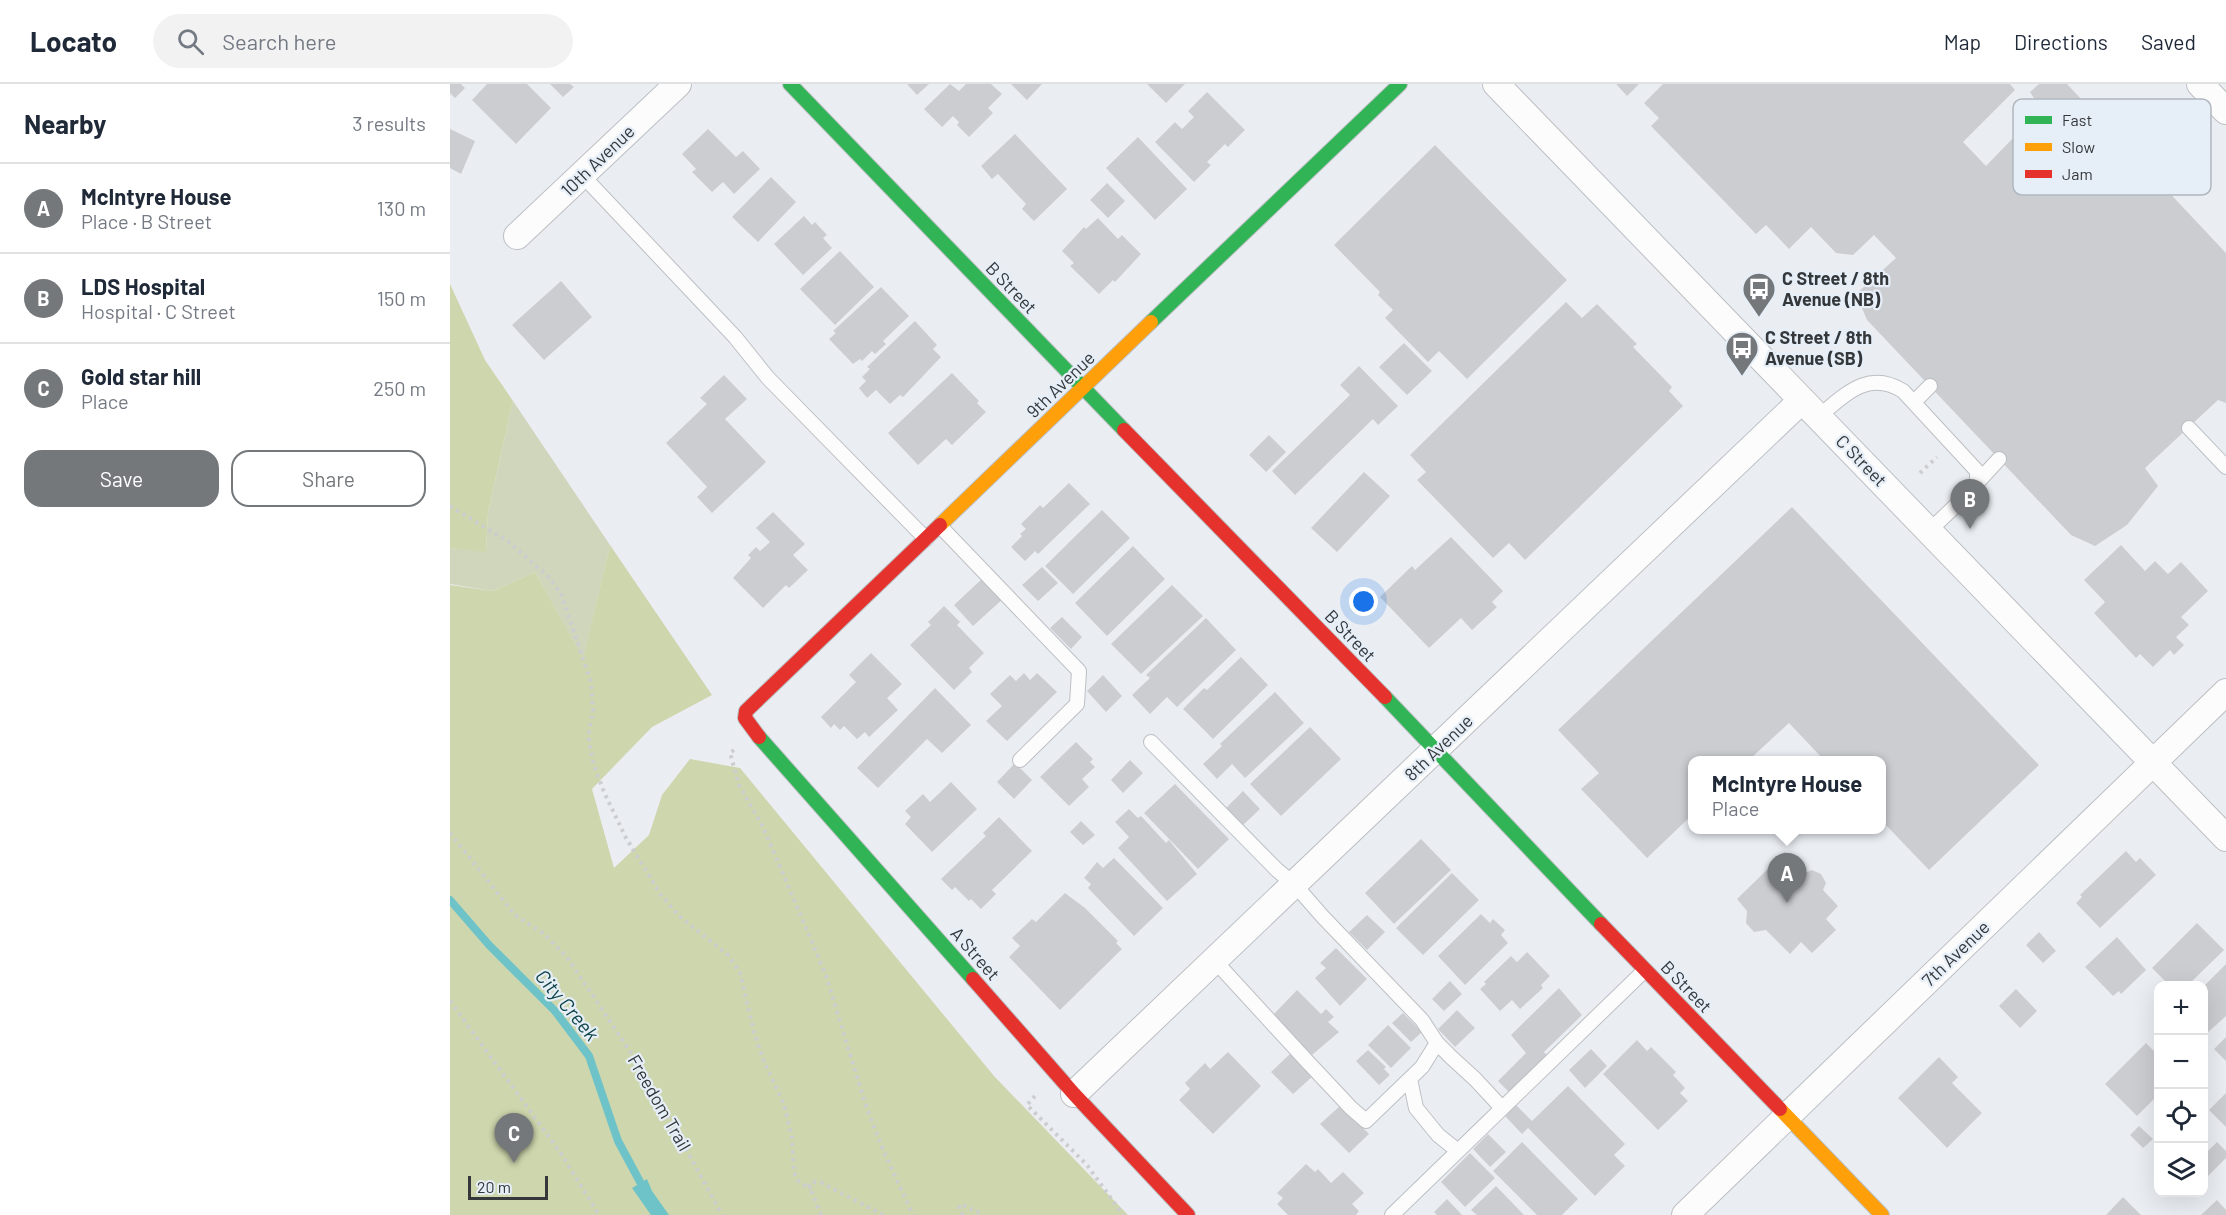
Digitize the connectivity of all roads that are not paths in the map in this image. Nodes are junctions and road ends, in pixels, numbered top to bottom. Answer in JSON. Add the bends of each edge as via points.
{"nodes":[{"id":1,"x":678,"y":84,"type":"edge"},
{"id":2,"x":790,"y":84,"type":"edge"},
{"id":3,"x":1400,"y":84,"type":"edge"},
{"id":4,"x":1496,"y":84,"type":"edge"},
{"id":5,"x":2200,"y":84,"type":"edge"},
{"id":6,"x":2226,"y":111,"type":"edge"},
{"id":7,"x":583,"y":176,"type":"junction"},
{"id":8,"x":517,"y":236,"type":"dead end"},
{"id":9,"x":1930,"y":386,"type":"dead end"},
{"id":10,"x":1083,"y":389,"type":"junction"},
{"id":11,"x":1914,"y":402,"type":"junction"},
{"id":12,"x":1810,"y":409,"type":"junction"},
{"id":13,"x":2189,"y":428,"type":"dead end"},
{"id":14,"x":1999,"y":459,"type":"dead end"},
{"id":15,"x":2226,"y":467,"type":"edge"},
{"id":16,"x":1977,"y":483,"type":"junction"},
{"id":17,"x":940,"y":526,"type":"junction"},
{"id":18,"x":1929,"y":531,"type":"junction"},
{"id":19,"x":926,"y":539,"type":"junction"},
{"id":20,"x":2226,"y":692,"type":"edge"},
{"id":21,"x":746,"y":711,"type":"joint"},
{"id":22,"x":1151,"y":742,"type":"dead end"},
{"id":23,"x":1436,"y":750,"type":"junction"},
{"id":24,"x":1020,"y":760,"type":"dead end"},
{"id":25,"x":2153,"y":763,"type":"junction"},
{"id":26,"x":2226,"y":838,"type":"edge"},
{"id":27,"x":1295,"y":885,"type":"junction"},
{"id":28,"x":1215,"y":962,"type":"junction"},
{"id":29,"x":1645,"y":970,"type":"junction"},
{"id":30,"x":1437,"y":1043,"type":"junction"},
{"id":31,"x":1410,"y":1079,"type":"junction"},
{"id":32,"x":1074,"y":1094,"type":"junction"},
{"id":33,"x":1502,"y":1108,"type":"junction"},
{"id":34,"x":1788,"y":1117,"type":"junction"},
{"id":35,"x":1458,"y":1151,"type":"junction"},
{"id":36,"x":1188,"y":1215,"type":"edge"},
{"id":37,"x":1392,"y":1215,"type":"edge"},
{"id":38,"x":1685,"y":1215,"type":"edge"},
{"id":39,"x":1882,"y":1215,"type":"edge"}],
"edges":[{"from":1,"to":7,"type":"street","name":"10th Avenue"},
{"from":2,"to":10,"type":"street","name":"B Street"},
{"from":3,"to":10,"type":"street","name":"9th Avenue"},
{"from":4,"to":12,"type":"street","name":"C Street"},
{"from":5,"to":6,"type":"street"},
{"from":7,"to":8,"type":"street","name":"10th Avenue"},
{"from":7,"to":19,"type":"lane","via":[[735,337],[768,378]]},
{"from":9,"to":11,"type":"lane"},
{"from":10,"to":17,"type":"street","name":"9th Avenue"},
{"from":10,"to":23,"type":"street","name":"B Street"},
{"from":11,"to":12,"type":"lane","via":[[1892,383],[1876,382]]},
{"from":11,"to":16,"type":"lane","via":[[1973,465]]},
{"from":12,"to":18,"type":"street","name":"C Street"},
{"from":12,"to":23,"type":"street","name":"8th Avenue"},
{"from":13,"to":15,"type":"lane"},
{"from":14,"to":16,"type":"lane"},
{"from":16,"to":18,"type":"lane"},
{"from":17,"to":19,"type":"street","name":"9th Avenue"},
{"from":17,"to":24,"type":"lane","via":[[1079,671],[1077,704]]},
{"from":18,"to":25,"type":"street","name":"C Street"},
{"from":19,"to":21,"type":"street","name":"9th Avenue"},
{"from":20,"to":25,"type":"street","name":"7th Avenue"},
{"from":21,"to":32,"type":"street","name":"A Street","via":[[745,718],[760,738]]},
{"from":22,"to":27,"type":"lane"},
{"from":23,"to":27,"type":"street","name":"8th Avenue"},
{"from":23,"to":29,"type":"street","name":"B Street"},
{"from":25,"to":26,"type":"street","name":"C Street"},
{"from":25,"to":34,"type":"street","name":"7th Avenue"},
{"from":27,"to":28,"type":"street","name":"8th Avenue"},
{"from":27,"to":30,"type":"lane","via":[[1422,1020]]},
{"from":28,"to":31,"type":"lane","via":[[1366,1120]]},
{"from":28,"to":32,"type":"street","name":"8th Avenue"},
{"from":29,"to":33,"type":"lane"},
{"from":29,"to":34,"type":"street","name":"B Street"},
{"from":30,"to":31,"type":"lane"},
{"from":30,"to":33,"type":"lane"},
{"from":31,"to":35,"type":"lane","via":[[1416,1108],[1438,1135]]},
{"from":32,"to":36,"type":"street","name":"A Street"},
{"from":33,"to":35,"type":"lane"},
{"from":34,"to":38,"type":"street","name":"7th Avenue"},
{"from":34,"to":39,"type":"street","name":"B Street"},
{"from":35,"to":37,"type":"lane"}]}
